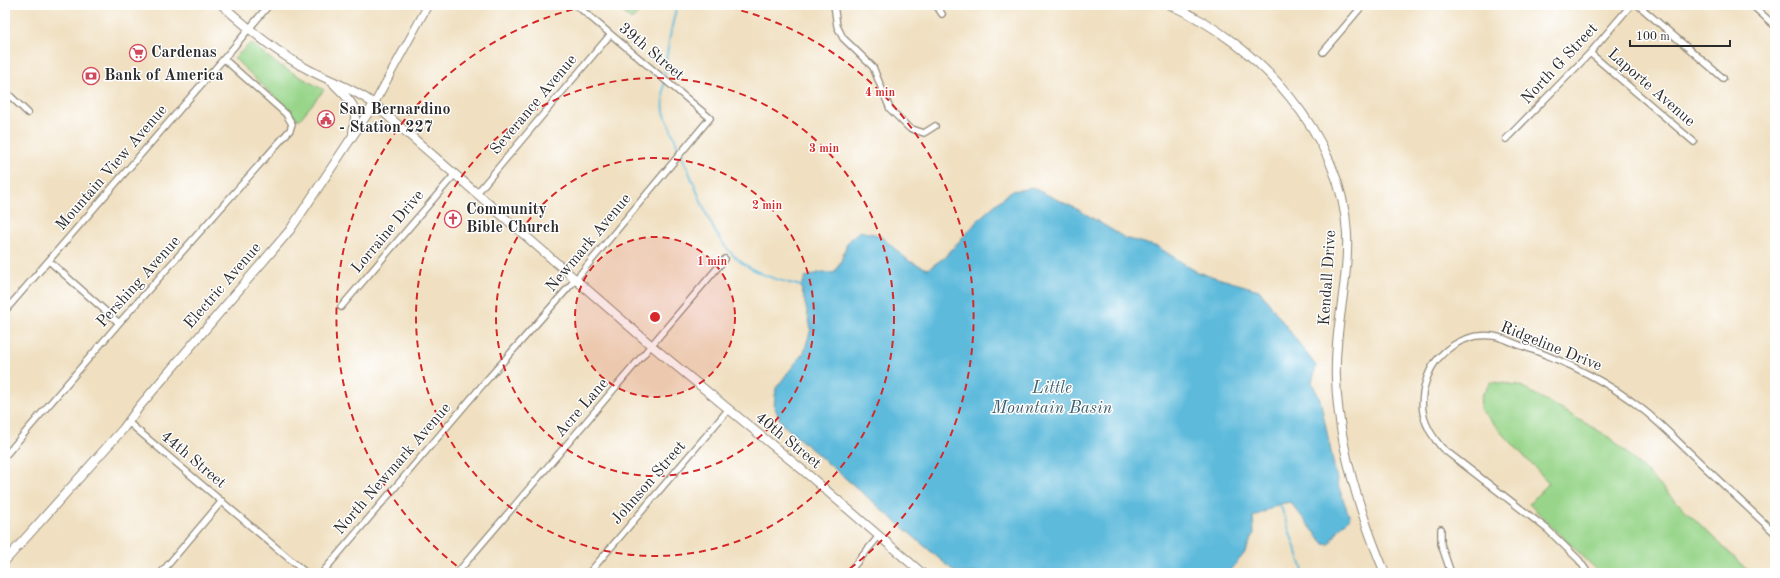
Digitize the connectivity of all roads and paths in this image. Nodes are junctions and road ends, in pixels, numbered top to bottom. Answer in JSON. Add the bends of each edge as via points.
{"nodes":[{"id":1,"x":222,"y":5,"type":"edge"},
{"id":2,"x":269,"y":5,"type":"edge"},
{"id":3,"x":428,"y":5,"type":"edge"},
{"id":4,"x":576,"y":5,"type":"edge"},
{"id":5,"x":834,"y":5,"type":"edge"},
{"id":6,"x":936,"y":5,"type":"edge"},
{"id":7,"x":1170,"y":5,"type":"edge"},
{"id":8,"x":1363,"y":5,"type":"edge"},
{"id":9,"x":1631,"y":5,"type":"edge"},
{"id":10,"x":1638,"y":5,"type":"edge"},
{"id":11,"x":1752,"y":5,"type":"edge"},
{"id":12,"x":942,"y":14,"type":"dead end"},
{"id":13,"x":1775,"y":26,"type":"edge"},
{"id":14,"x":249,"y":29,"type":"junction"},
{"id":15,"x":610,"y":35,"type":"junction"},
{"id":16,"x":1322,"y":52,"type":"dead end"},
{"id":17,"x":1590,"y":53,"type":"junction"},
{"id":18,"x":224,"y":59,"type":"junction"},
{"id":19,"x":1723,"y":78,"type":"dead end"},
{"id":20,"x":331,"y":81,"type":"junction"},
{"id":21,"x":5,"y":91,"type":"edge"},
{"id":22,"x":374,"y":104,"type":"junction"},
{"id":23,"x":28,"y":113,"type":"dead end"},
{"id":24,"x":710,"y":118,"type":"joint"},
{"id":25,"x":934,"y":126,"type":"dead end"},
{"id":26,"x":352,"y":139,"type":"junction"},
{"id":27,"x":1506,"y":139,"type":"dead end"},
{"id":28,"x":1694,"y":142,"type":"dead end"},
{"id":29,"x":455,"y":174,"type":"junction"},
{"id":30,"x":477,"y":193,"type":"junction"},
{"id":31,"x":725,"y":259,"type":"dead end"},
{"id":32,"x":49,"y":261,"type":"junction"},
{"id":33,"x":576,"y":279,"type":"junction"},
{"id":34,"x":341,"y":307,"type":"dead end"},
{"id":35,"x":6,"y":308,"type":"edge"},
{"id":36,"x":119,"y":323,"type":"junction"},
{"id":37,"x":652,"y":346,"type":"junction"},
{"id":38,"x":485,"y":382,"type":"joint"},
{"id":39,"x":728,"y":410,"type":"junction"},
{"id":40,"x":128,"y":422,"type":"junction"},
{"id":41,"x":5,"y":456,"type":"edge"},
{"id":42,"x":222,"y":502,"type":"junction"},
{"id":43,"x":1441,"y":529,"type":"dead end"},
{"id":44,"x":1775,"y":533,"type":"edge"},
{"id":45,"x":879,"y":536,"type":"junction"},
{"id":46,"x":5,"y":561,"type":"edge"},
{"id":47,"x":1383,"y":572,"type":"edge"},
{"id":48,"x":160,"y":573,"type":"edge"},
{"id":49,"x":306,"y":573,"type":"edge"},
{"id":50,"x":322,"y":573,"type":"edge"},
{"id":51,"x":457,"y":573,"type":"edge"},
{"id":52,"x":589,"y":573,"type":"edge"},
{"id":53,"x":848,"y":573,"type":"edge"},
{"id":54,"x":922,"y":573,"type":"edge"},
{"id":55,"x":1451,"y":573,"type":"edge"},
{"id":56,"x":1588,"y":573,"type":"edge"}],
"edges":[{"from":1,"to":14,"type":"main road"},
{"from":2,"to":14,"type":"street","name":"Mountain View Avenue"},
{"from":3,"to":22,"type":"street","name":"Electric Avenue"},
{"from":4,"to":15,"type":"street","name":"39th Street"},
{"from":5,"to":25,"type":"street","via":[[837,26],[843,38],[873,67],[890,109],[914,131],[924,133]]},
{"from":6,"to":12,"type":"street"},
{"from":7,"to":47,"type":"main road","name":"Kendall Drive","via":[[1215,29],[1257,62],[1275,80],[1316,136],[1335,175],[1341,193],[1347,235],[1336,354],[1340,425],[1350,470]]},
{"from":8,"to":16,"type":"street"},
{"from":9,"to":17,"type":"street","name":"North G Street"},
{"from":10,"to":19,"type":"street"},
{"from":11,"to":13,"type":"street"},
{"from":14,"to":18,"type":"street","name":"Mountain View Avenue"},
{"from":14,"to":20,"type":"main road","name":"40th Street","via":[[289,58]]},
{"from":15,"to":24,"type":"street","name":"39th Street"},
{"from":15,"to":30,"type":"street","name":"Severance Avenue"},
{"from":17,"to":27,"type":"street","name":"North G Street"},
{"from":17,"to":28,"type":"street","name":"Laporte Avenue"},
{"from":18,"to":32,"type":"street","name":"Mountain View Avenue"},
{"from":18,"to":36,"type":"street","name":"Pershing Avenue","via":[[286,114],[292,124],[287,136]]},
{"from":20,"to":22,"type":"main road","name":"40th Street"},
{"from":20,"to":26,"type":"main road","via":[[355,109]]},
{"from":21,"to":23,"type":"street"},
{"from":22,"to":26,"type":"main road","name":"Electric Avenue"},
{"from":22,"to":29,"type":"main road","name":"40th Street"},
{"from":24,"to":33,"type":"street","name":"Newmark Avenue"},
{"from":26,"to":40,"type":"main road","name":"Electric Avenue","via":[[290,230]]},
{"from":29,"to":30,"type":"main road","name":"40th Street"},
{"from":29,"to":34,"type":"street","name":"Lorraine Drive"},
{"from":30,"to":33,"type":"main road","name":"40th Street"},
{"from":31,"to":37,"type":"street","name":"Acre Lane"},
{"from":32,"to":35,"type":"street","name":"Mountain View Avenue"},
{"from":32,"to":36,"type":"street"},
{"from":33,"to":37,"type":"main road","name":"40th Street"},
{"from":33,"to":38,"type":"street","name":"Newmark Avenue"},
{"from":36,"to":41,"type":"street","name":"Pershing Avenue"},
{"from":37,"to":39,"type":"main road","name":"40th Street"},
{"from":37,"to":51,"type":"street","name":"Acre Lane"},
{"from":38,"to":50,"type":"street","name":"North Newmark Avenue"},
{"from":39,"to":45,"type":"main road","name":"40th Street"},
{"from":39,"to":52,"type":"street","name":"Johnson Street"},
{"from":40,"to":42,"type":"street","name":"44th Street"},
{"from":40,"to":46,"type":"main road","name":"Electric Avenue"},
{"from":42,"to":48,"type":"street"},
{"from":42,"to":49,"type":"street","name":"44th Street"},
{"from":43,"to":55,"type":"street","via":[[1441,544]]},
{"from":44,"to":56,"type":"street","name":"Ridgeline Drive","via":[[1643,409],[1606,383],[1570,365],[1493,336],[1465,338],[1441,355],[1430,370],[1422,404],[1424,419],[1431,434],[1442,448],[1547,529],[1579,560]]},
{"from":45,"to":53,"type":"street"},
{"from":45,"to":54,"type":"main road","name":"40th Street"}]}
